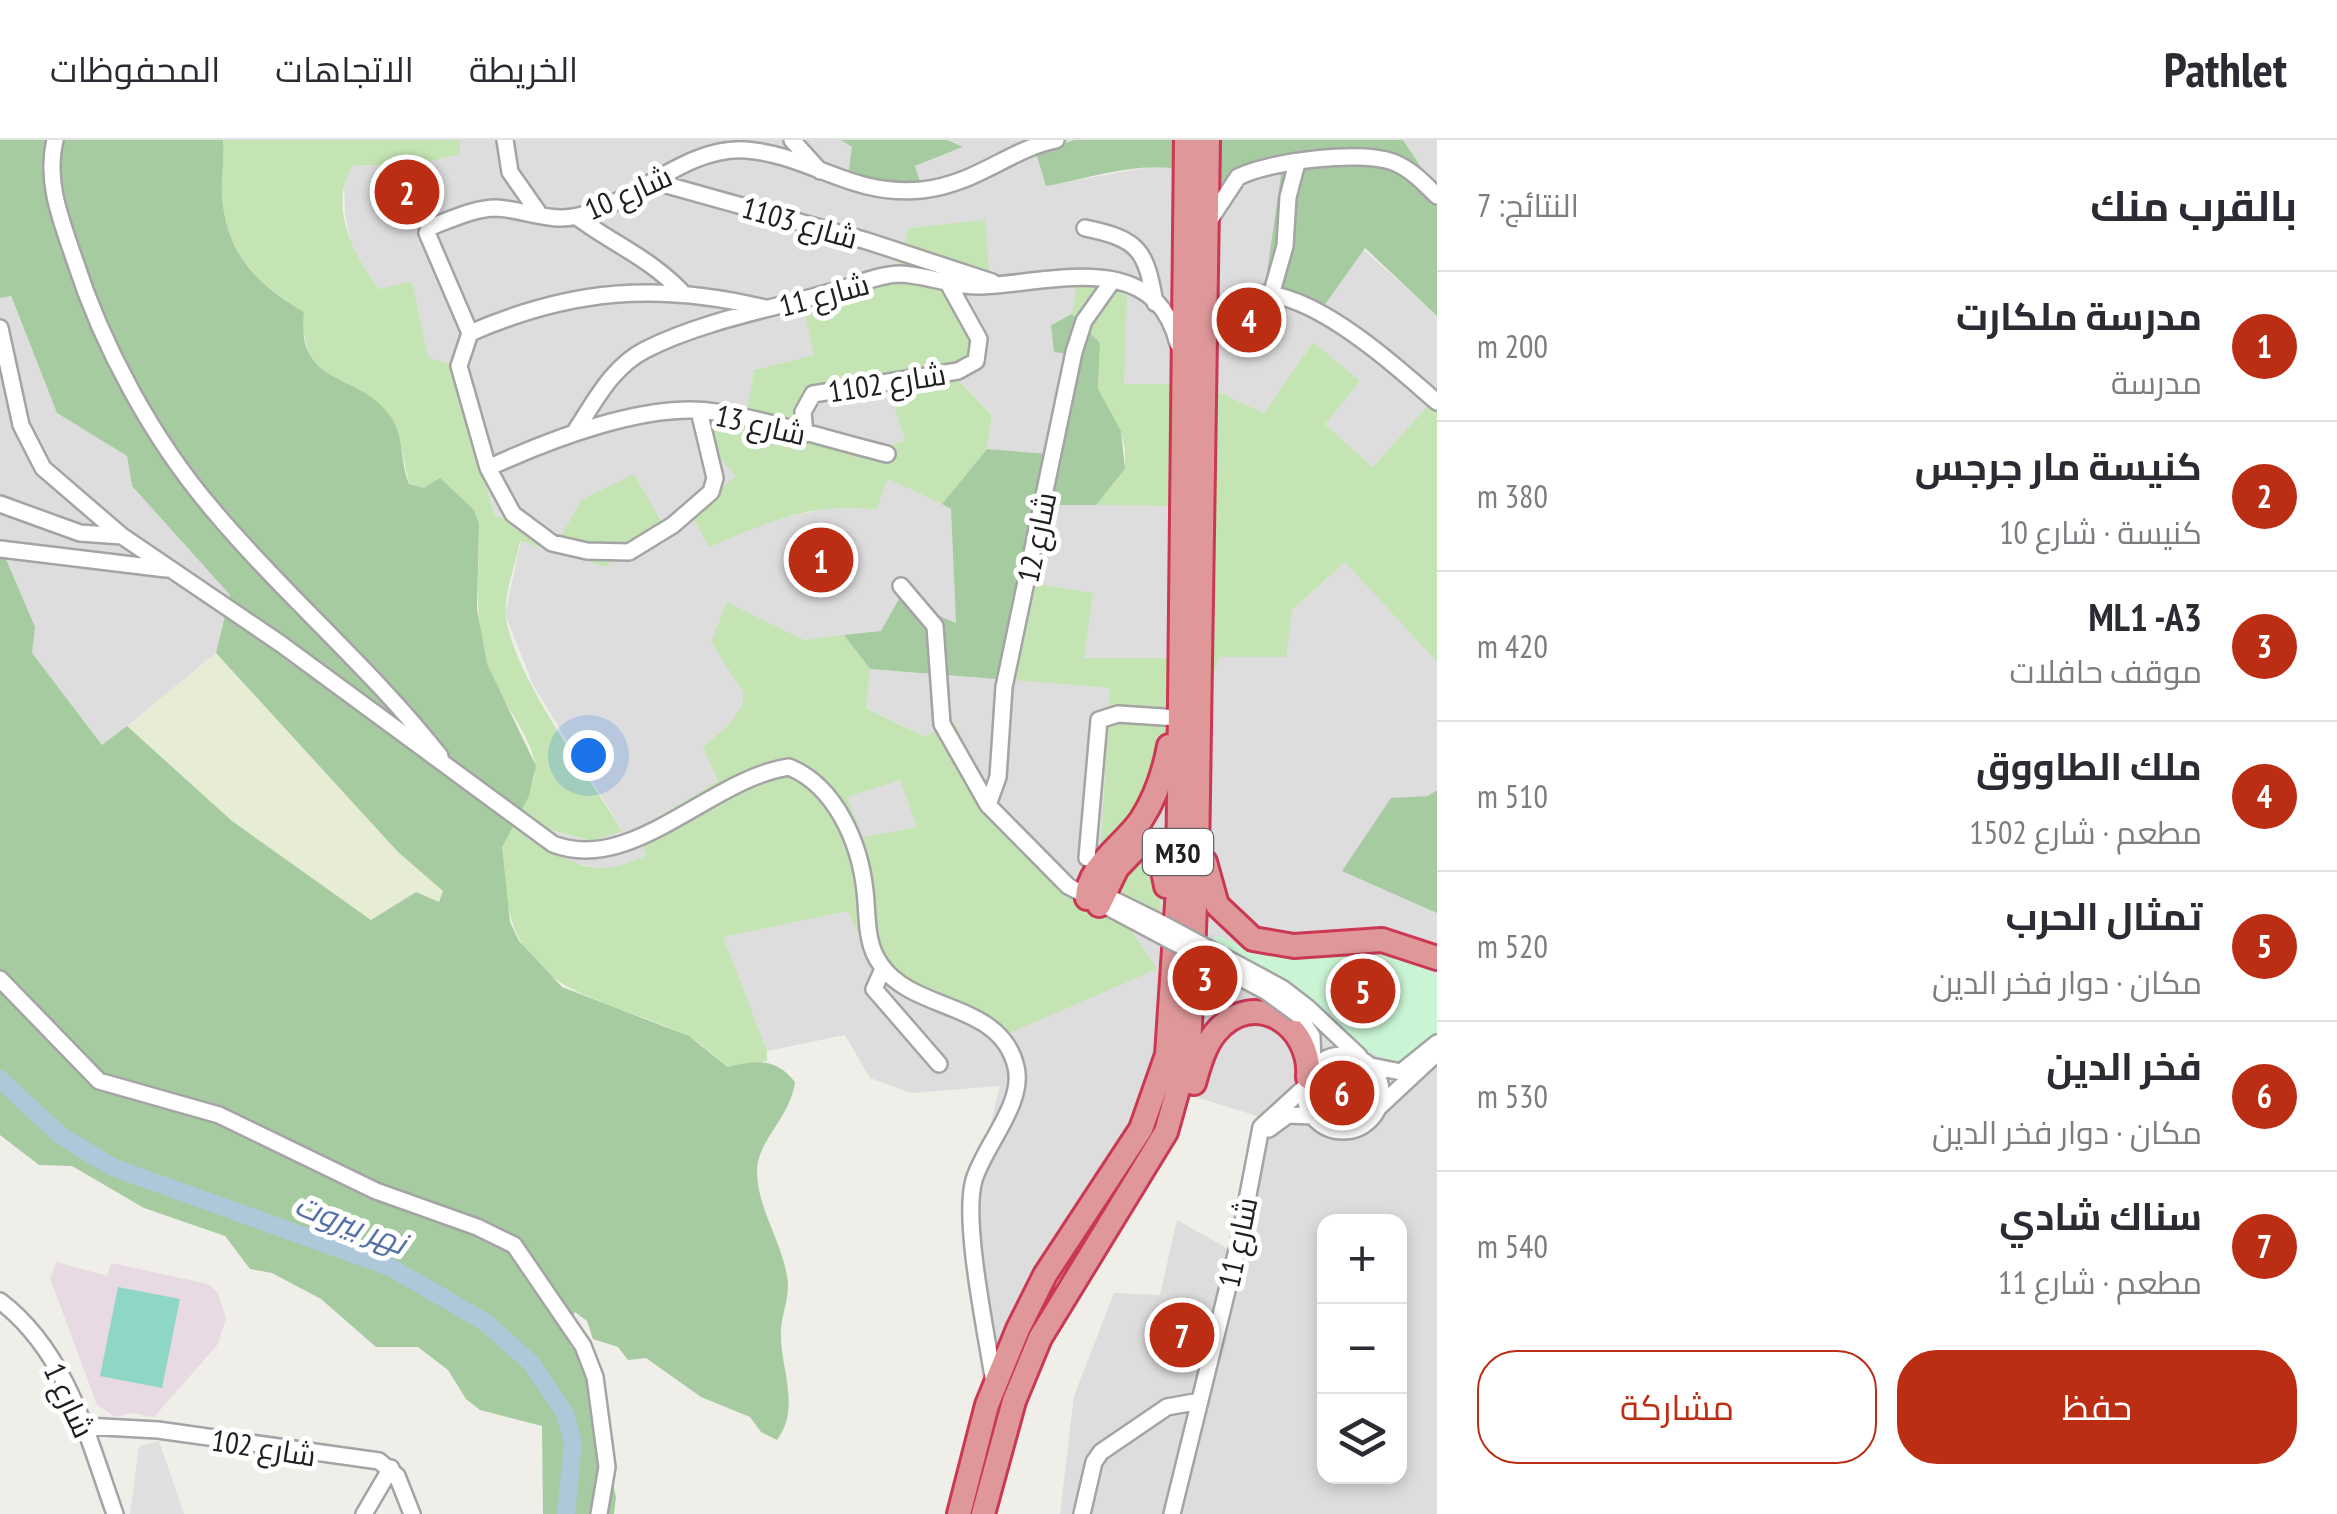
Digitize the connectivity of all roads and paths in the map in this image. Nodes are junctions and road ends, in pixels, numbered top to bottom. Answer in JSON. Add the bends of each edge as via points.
{"nodes":[{"id":1,"x":55,"y":140,"type":"edge"},
{"id":2,"x":505,"y":140,"type":"edge"},
{"id":3,"x":792,"y":140,"type":"edge"},
{"id":4,"x":1023,"y":140,"type":"edge"},
{"id":5,"x":1186,"y":140,"type":"edge"},
{"id":6,"x":1208,"y":140,"type":"edge"},
{"id":7,"x":1052,"y":141,"type":"edge"},
{"id":8,"x":1297,"y":164,"type":"junction"},
{"id":9,"x":822,"y":174,"type":"junction"},
{"id":10,"x":1208,"y":174,"type":"junction"},
{"id":11,"x":1234,"y":180,"type":"junction"},
{"id":12,"x":656,"y":182,"type":"junction"},
{"id":13,"x":1437,"y":196,"type":"edge"},
{"id":14,"x":540,"y":215,"type":"junction"},
{"id":15,"x":578,"y":217,"type":"junction"},
{"id":16,"x":1208,"y":223,"type":"junction"},
{"id":17,"x":1084,"y":228,"type":"dead end"},
{"id":18,"x":1113,"y":280,"type":"junction"},
{"id":19,"x":948,"y":285,"type":"junction"},
{"id":20,"x":999,"y":285,"type":"junction"},
{"id":21,"x":681,"y":291,"type":"junction"},
{"id":22,"x":1270,"y":295,"type":"junction"},
{"id":23,"x":1156,"y":304,"type":"junction"},
{"id":24,"x":769,"y":309,"type":"junction"},
{"id":25,"x":0,"y":328,"type":"edge"},
{"id":26,"x":470,"y":333,"type":"junction"},
{"id":27,"x":1204,"y":346,"type":"junction"},
{"id":28,"x":1182,"y":364,"type":"junction"},
{"id":29,"x":1437,"y":402,"type":"edge"},
{"id":30,"x":699,"y":411,"type":"junction"},
{"id":31,"x":576,"y":430,"type":"junction"},
{"id":32,"x":806,"y":434,"type":"junction"},
{"id":33,"x":886,"y":454,"type":"dead end"},
{"id":34,"x":488,"y":468,"type":"junction"},
{"id":35,"x":0,"y":504,"type":"edge"},
{"id":36,"x":122,"y":536,"type":"junction"},
{"id":37,"x":0,"y":549,"type":"edge"},
{"id":38,"x":170,"y":569,"type":"junction"},
{"id":39,"x":901,"y":586,"type":"dead end"},
{"id":40,"x":1178,"y":721,"type":"junction"},
{"id":41,"x":453,"y":774,"type":"junction"},
{"id":42,"x":988,"y":805,"type":"junction"},
{"id":43,"x":1087,"y":858,"type":"dead end"},
{"id":44,"x":1197,"y":858,"type":"junction"},
{"id":45,"x":1095,"y":896,"type":"junction"},
{"id":46,"x":1194,"y":949,"type":"junction"},
{"id":47,"x":1437,"y":958,"type":"edge"},
{"id":48,"x":1437,"y":966,"type":"edge"},
{"id":49,"x":883,"y":969,"type":"junction"},
{"id":50,"x":0,"y":979,"type":"edge"},
{"id":51,"x":1174,"y":983,"type":"junction"},
{"id":52,"x":1302,"y":1011,"type":"junction"},
{"id":53,"x":1437,"y":1043,"type":"edge"},
{"id":54,"x":1437,"y":1054,"type":"edge"},
{"id":55,"x":939,"y":1064,"type":"dead end"},
{"id":56,"x":1368,"y":1064,"type":"junction"},
{"id":57,"x":1308,"y":1079,"type":"junction"},
{"id":58,"x":1378,"y":1109,"type":"junction"},
{"id":59,"x":1313,"y":1116,"type":"junction"},
{"id":60,"x":1166,"y":1132,"type":"junction"},
{"id":61,"x":1257,"y":1144,"type":"junction"},
{"id":62,"x":0,"y":1301,"type":"edge"},
{"id":63,"x":994,"y":1384,"type":"junction"},
{"id":64,"x":1200,"y":1401,"type":"junction"},
{"id":65,"x":84,"y":1426,"type":"junction"},
{"id":66,"x":392,"y":1468,"type":"junction"},
{"id":67,"x":115,"y":1514,"type":"edge"},
{"id":68,"x":364,"y":1514,"type":"edge"},
{"id":69,"x":412,"y":1514,"type":"edge"},
{"id":70,"x":599,"y":1514,"type":"edge"},
{"id":71,"x":959,"y":1514,"type":"edge"},
{"id":72,"x":982,"y":1514,"type":"edge"},
{"id":73,"x":1082,"y":1514,"type":"edge"},
{"id":74,"x":1172,"y":1514,"type":"edge"}],
"edges":[{"from":1,"to":41,"type":"street","via":[[55,200],[87,299],[154,426],[210,507],[385,690]]},
{"from":2,"to":14,"type":"street","via":[[510,172]]},
{"from":3,"to":9,"type":"street"},
{"from":4,"to":7,"type":"street"},
{"from":5,"to":28,"type":"highway","number":"M30"},
{"from":6,"to":10,"type":"highway","number":"M30"},
{"from":7,"to":9,"type":"street","name":"شارع 10","via":[[978,176],[927,189],[869,189]]},
{"from":8,"to":11,"type":"street"},
{"from":8,"to":13,"type":"street","via":[[1379,158],[1406,169]]},
{"from":8,"to":22,"type":"street"},
{"from":9,"to":12,"type":"street","name":"شارع 10","via":[[775,156],[731,150]]},
{"from":10,"to":11,"type":"street"},
{"from":10,"to":16,"type":"highway","number":"M30"},
{"from":11,"to":16,"type":"street"},
{"from":12,"to":15,"type":"street","name":"شارع 10"},
{"from":12,"to":20,"type":"street","name":"شارع 1103","via":[[867,240]]},
{"from":14,"to":15,"type":"street","name":"شارع 10"},
{"from":14,"to":26,"type":"street","name":"شارع 10","via":[[489,208],[430,227]]},
{"from":15,"to":21,"type":"street","via":[[638,252]]},
{"from":16,"to":27,"type":"highway","number":"M30"},
{"from":17,"to":23,"type":"street","via":[[1120,236],[1140,249]]},
{"from":18,"to":20,"type":"street","name":"شارع 11","via":[[1089,274]]},
{"from":18,"to":23,"type":"street","via":[[1138,288]]},
{"from":18,"to":42,"type":"street","name":"شارع 12","via":[[1084,321],[1074,352],[1004,688],[998,777]]},
{"from":19,"to":20,"type":"street","name":"شارع 11"},
{"from":19,"to":24,"type":"street","name":"شارع 11","via":[[895,274]]},
{"from":19,"to":32,"type":"street","name":"شارع 1102","via":[[979,340],[976,361],[958,371],[814,394],[804,404]]},
{"from":21,"to":24,"type":"street"},
{"from":21,"to":26,"type":"street","via":[[564,299]]},
{"from":22,"to":27,"type":"street","via":[[1226,307]]},
{"from":22,"to":29,"type":"street","via":[[1332,318]]},
{"from":23,"to":28,"type":"street","via":[[1174,329]]},
{"from":24,"to":31,"type":"street","name":"شارع 11","via":[[645,350],[613,375]]},
{"from":25,"to":36,"type":"street","via":[[31,452]]},
{"from":26,"to":34,"type":"street","via":[[458,366]]},
{"from":27,"to":44,"type":"highway","number":"M30"},
{"from":28,"to":40,"type":"highway","number":"M30"},
{"from":30,"to":31,"type":"street","name":"شارع 13"},
{"from":30,"to":32,"type":"street","name":"شارع 13"},
{"from":30,"to":34,"type":"street","via":[[715,478],[710,492],[630,552],[586,551],[531,531]]},
{"from":31,"to":34,"type":"street","name":"شارع 13"},
{"from":32,"to":33,"type":"street","name":"شارع 13"},
{"from":35,"to":36,"type":"street","via":[[80,533]]},
{"from":36,"to":38,"type":"street"},
{"from":37,"to":38,"type":"street"},
{"from":38,"to":41,"type":"street"},
{"from":39,"to":42,"type":"street","via":[[935,626],[942,724]]},
{"from":40,"to":43,"type":"street","via":[[1118,714],[1099,720]]},
{"from":40,"to":45,"type":"highway","via":[[1155,797]]},
{"from":40,"to":51,"type":"highway","number":"M30"},
{"from":41,"to":49,"type":"street","via":[[541,838],[574,851],[629,843],[697,803],[790,767],[805,774],[840,815],[858,855],[870,942]]},
{"from":42,"to":45,"type":"street","via":[[1038,858]]},
{"from":44,"to":46,"type":"highway","number":"M30"},
{"from":44,"to":47,"type":"highway","via":[[1208,865],[1220,909],[1262,942],[1382,940]]},
{"from":45,"to":51,"type":"highway","via":[[1132,849],[1156,847],[1164,869]]},
{"from":45,"to":52,"type":"street","bridge":true,"via":[[1282,988]]},
{"from":46,"to":48,"type":"highway","via":[[1220,929],[1267,952],[1381,948]]},
{"from":46,"to":60,"type":"highway","number":"M30","via":[[1189,1050]]},
{"from":49,"to":55,"type":"street","via":[[874,989]]},
{"from":49,"to":63,"type":"street","via":[[991,1027],[1018,1071],[970,1203]]},
{"from":50,"to":70,"type":"street","via":[[100,1082],[219,1115],[376,1191],[514,1246],[583,1346],[595,1377],[607,1467]]},
{"from":51,"to":63,"type":"highway","number":"M30","via":[[1167,1055],[1151,1110],[1045,1275]]},
{"from":52,"to":56,"type":"street"},
{"from":52,"to":57,"type":"street","via":[[1313,1040]]},
{"from":53,"to":56,"type":"street","via":[[1401,1072]]},
{"from":54,"to":58,"type":"street"},
{"from":56,"to":57,"type":"street","via":[[1355,1056],[1330,1057]]},
{"from":56,"to":58,"type":"street","via":[[1381,1087]]},
{"from":57,"to":59,"type":"street"},
{"from":57,"to":60,"type":"highway","via":[[1306,1047],[1294,1028],[1271,1013],[1243,1015],[1208,1044],[1181,1119]]},
{"from":57,"to":61,"type":"street","name":"شارع 11","via":[[1270,1116]]},
{"from":58,"to":59,"type":"street","via":[[1349,1130]]},
{"from":59,"to":61,"type":"street","via":[[1279,1120]]},
{"from":60,"to":72,"type":"highway","number":"M30","via":[[1040,1338]]},
{"from":61,"to":64,"type":"street","name":"شارع 11"},
{"from":62,"to":65,"type":"street","name":"شارع 1","via":[[56,1364]]},
{"from":63,"to":71,"type":"highway","number":"M30"},
{"from":64,"to":73,"type":"street","via":[[1168,1407],[1101,1452]]},
{"from":64,"to":74,"type":"street","name":"شارع 11"},
{"from":65,"to":66,"type":"street","name":"شارع 102","via":[[174,1432]]},
{"from":65,"to":67,"type":"street","name":"شارع 1"},
{"from":66,"to":68,"type":"street"},
{"from":66,"to":69,"type":"street"}]}
